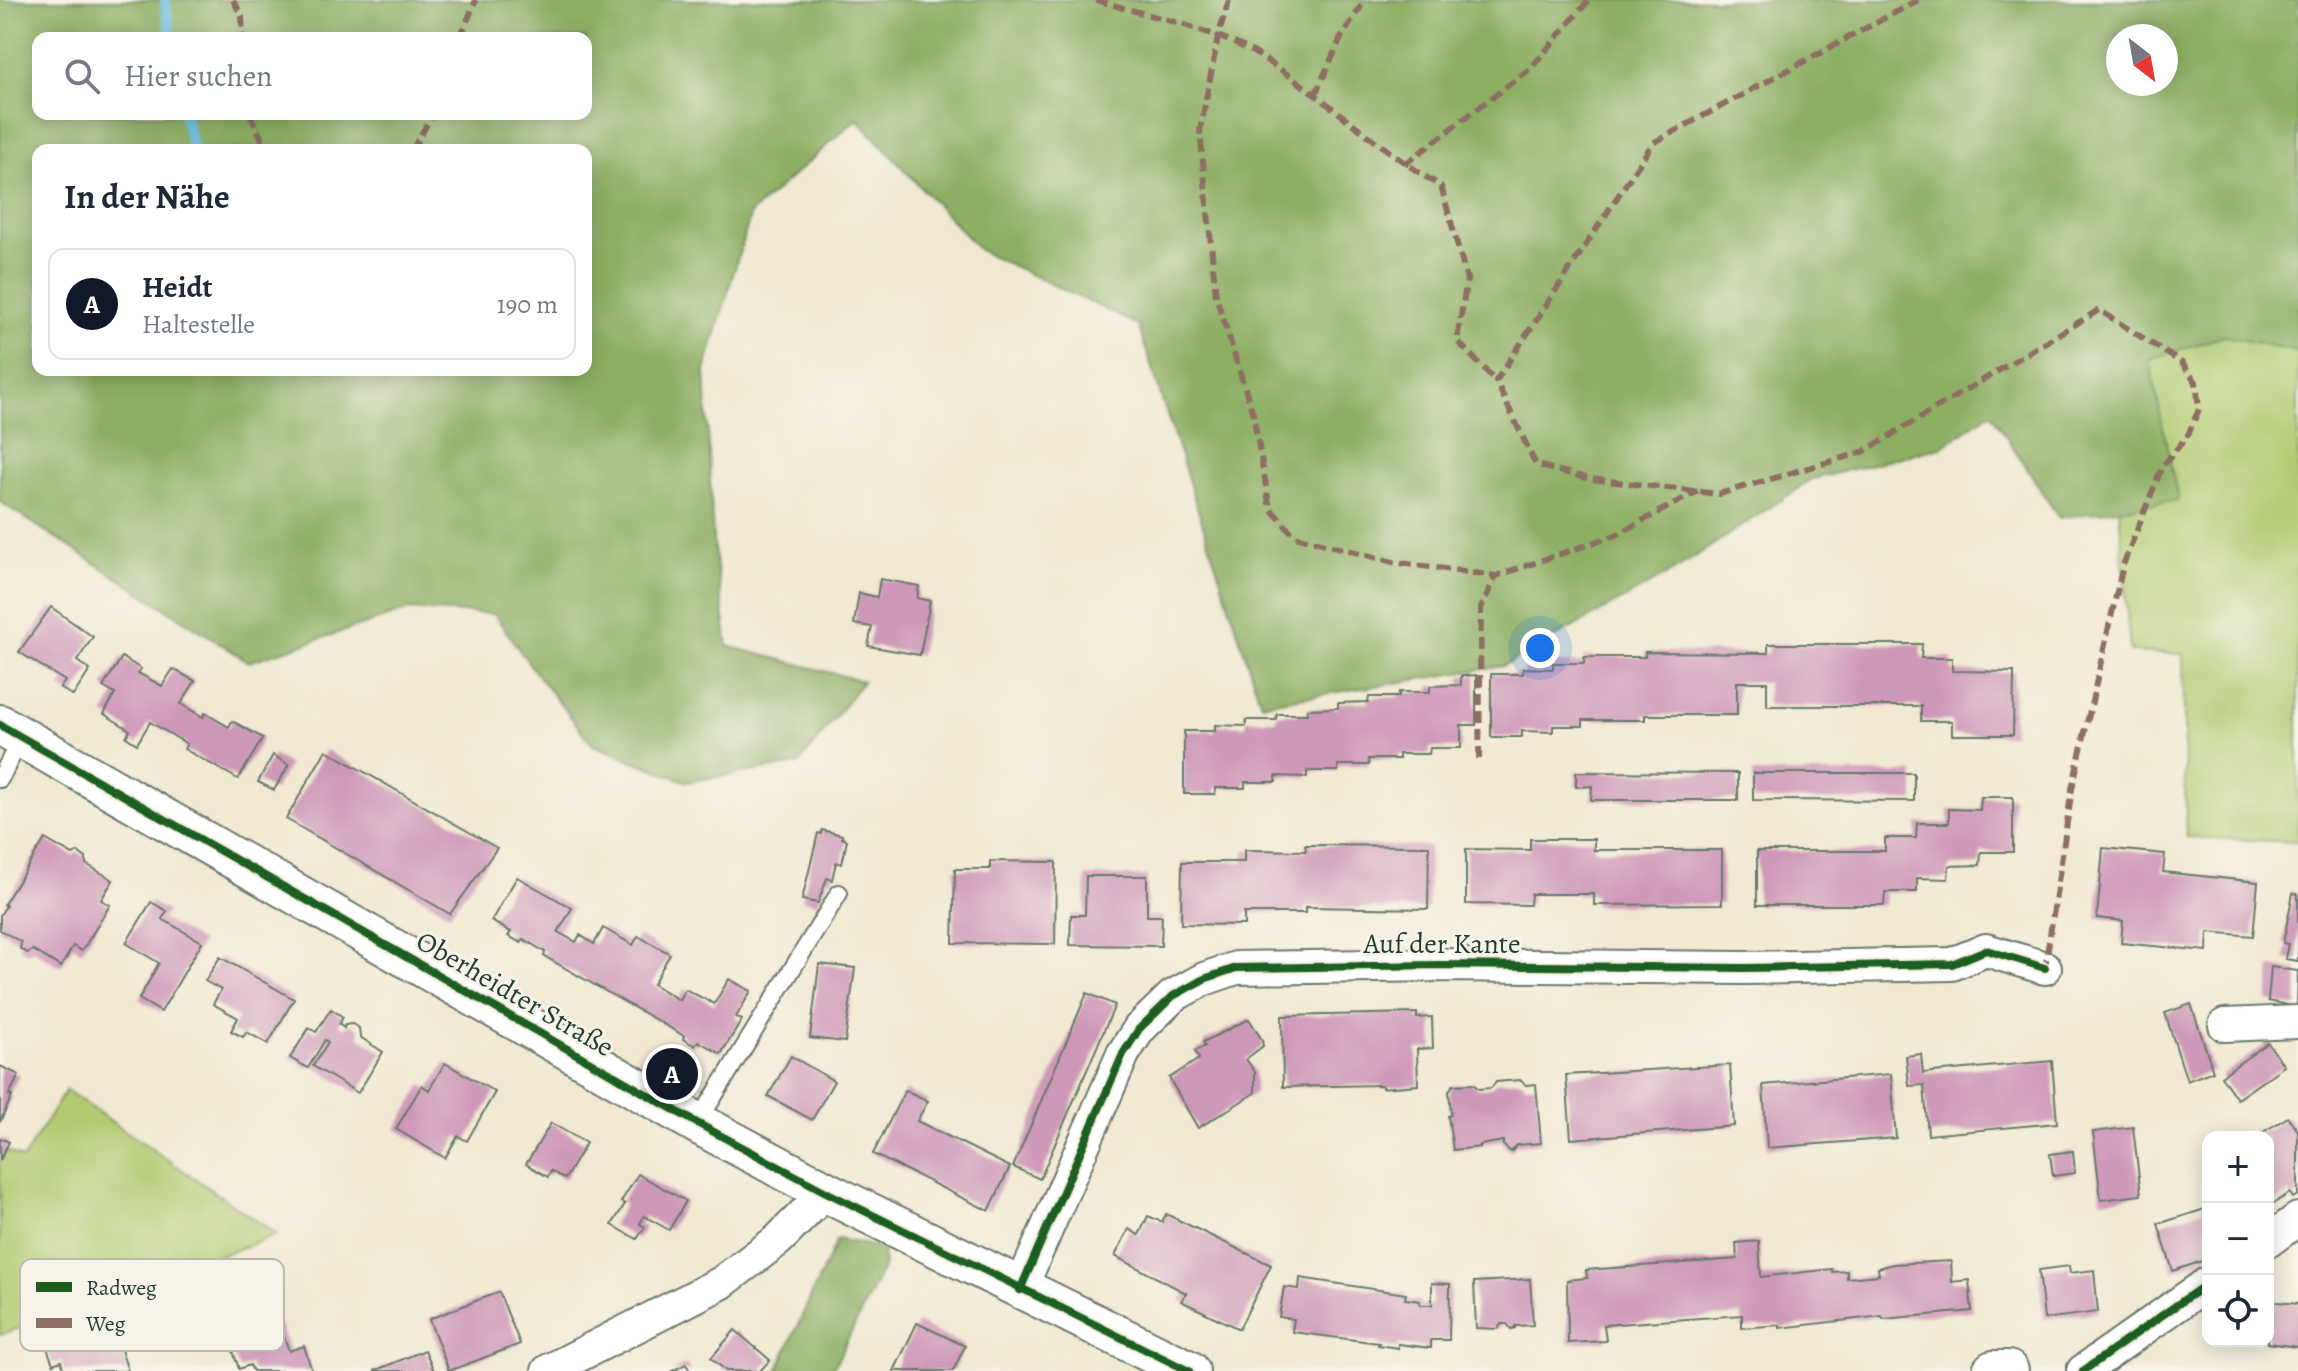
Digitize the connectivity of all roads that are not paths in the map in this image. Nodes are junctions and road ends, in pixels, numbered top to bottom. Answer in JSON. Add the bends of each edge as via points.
{"nodes":[{"id":1,"x":11,"y":731,"type":"edge"},
{"id":2,"x":0,"y":779,"type":"edge"},
{"id":3,"x":839,"y":893,"type":"dead end"},
{"id":4,"x":2045,"y":968,"type":"dead end"},
{"id":5,"x":2298,"y":1022,"type":"edge"},
{"id":6,"x":2225,"y":1025,"type":"dead end"},
{"id":7,"x":697,"y":1123,"type":"junction"},
{"id":8,"x":826,"y":1192,"type":"junction"},
{"id":9,"x":2298,"y":1219,"type":"edge"},
{"id":10,"x":2274,"y":1237,"type":"edge"},
{"id":11,"x":2202,"y":1287,"type":"edge"},
{"id":12,"x":1020,"y":1290,"type":"junction"},
{"id":13,"x":548,"y":1371,"type":"edge"},
{"id":14,"x":1189,"y":1371,"type":"edge"},
{"id":15,"x":1993,"y":1371,"type":"edge"},
{"id":16,"x":2008,"y":1371,"type":"edge"},
{"id":17,"x":2083,"y":1371,"type":"edge"}],
"edges":[{"from":1,"to":2,"type":"lane","name":"Oberheidter Straße"},
{"from":1,"to":7,"type":"street","name":"Oberheidter Straße"},
{"from":3,"to":7,"type":"lane"},
{"from":4,"to":12,"type":"street","name":"Auf der Kante","via":[[1986,950],[1937,965],[1236,968],[1173,996],[1139,1029],[1123,1054]]},
{"from":5,"to":6,"type":"street"},
{"from":7,"to":8,"type":"street","name":"Oberheidter Straße"},
{"from":8,"to":12,"type":"street","name":"Oberheidter Straße"},
{"from":8,"to":13,"type":"street","via":[[778,1240],[721,1283]]},
{"from":9,"to":10,"type":"street"},
{"from":11,"to":17,"type":"street"},
{"from":12,"to":14,"type":"street","name":"Oberheidter Straße"},
{"from":15,"to":16,"type":"street"}]}
